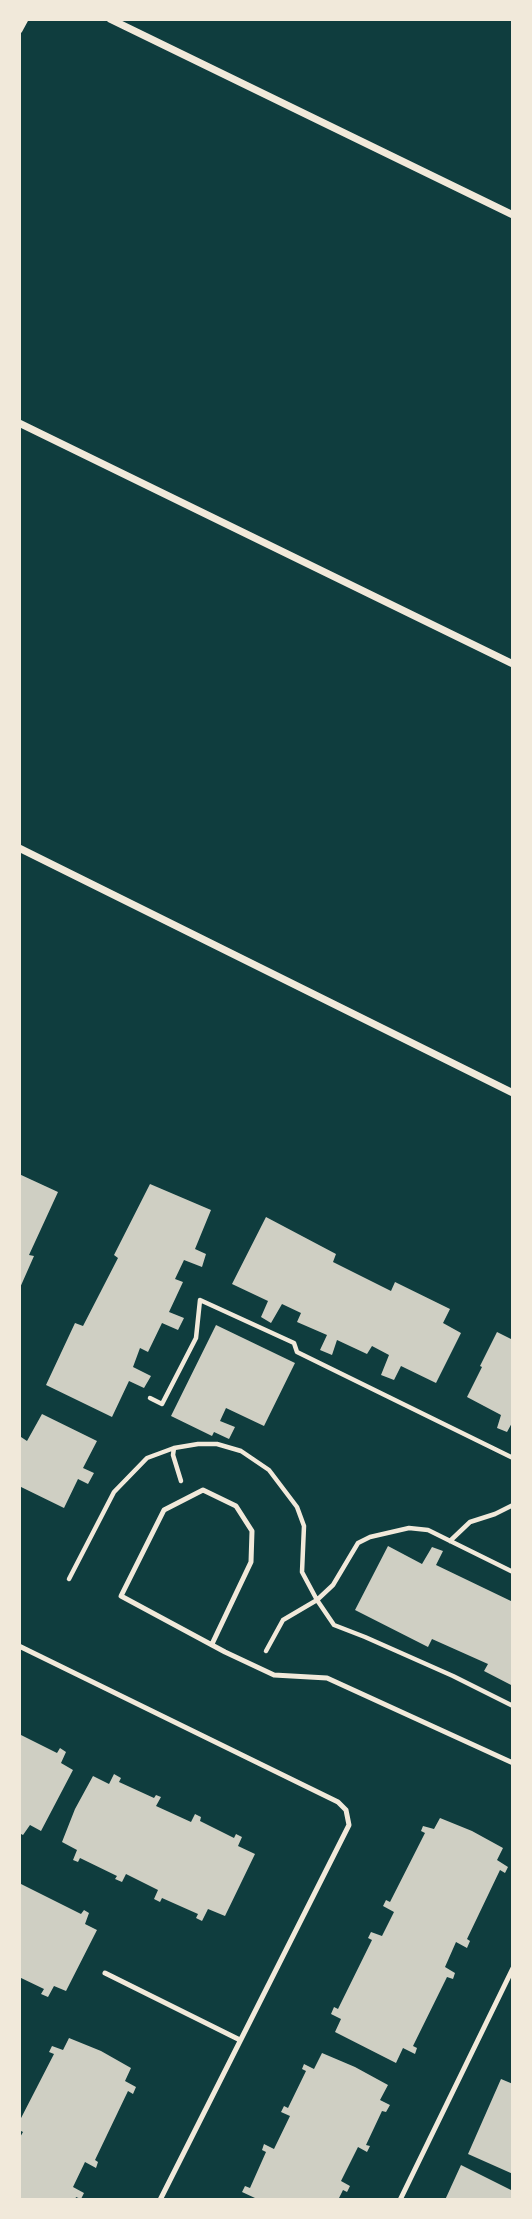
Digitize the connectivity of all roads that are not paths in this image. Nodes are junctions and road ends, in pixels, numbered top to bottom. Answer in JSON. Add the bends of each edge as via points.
{"nodes":[{"id":1,"x":25,"y":19,"type":"edge"},
{"id":2,"x":110,"y":19,"type":"edge"},
{"id":3,"x":19,"y":30,"type":"edge"},
{"id":4,"x":513,"y":215,"type":"edge"},
{"id":5,"x":19,"y":423,"type":"edge"},
{"id":6,"x":513,"y":664,"type":"edge"},
{"id":7,"x":19,"y":848,"type":"edge"},
{"id":8,"x":513,"y":1093,"type":"edge"},
{"id":9,"x":212,"y":1644,"type":"junction"},
{"id":10,"x":19,"y":1646,"type":"edge"},
{"id":11,"x":513,"y":1763,"type":"edge"},
{"id":12,"x":513,"y":1968,"type":"edge"},
{"id":13,"x":105,"y":1973,"type":"dead end"},
{"id":14,"x":240,"y":2040,"type":"junction"},
{"id":15,"x":160,"y":2200,"type":"edge"},
{"id":16,"x":400,"y":2200,"type":"edge"}],
"edges":[{"from":1,"to":3,"type":"street"},
{"from":2,"to":4,"type":"street"},
{"from":5,"to":6,"type":"street"},
{"from":7,"to":8,"type":"street"},
{"from":9,"to":9,"type":"lane","via":[[121,1597],[164,1510],[203,1490],[236,1506],[252,1531],[251,1562]]},
{"from":9,"to":11,"type":"lane","via":[[274,1675],[327,1678]]},
{"from":10,"to":14,"type":"lane","via":[[338,1802],[346,1811],[349,1825]]},
{"from":12,"to":16,"type":"lane"},
{"from":13,"to":14,"type":"lane"},
{"from":14,"to":15,"type":"lane"}]}
